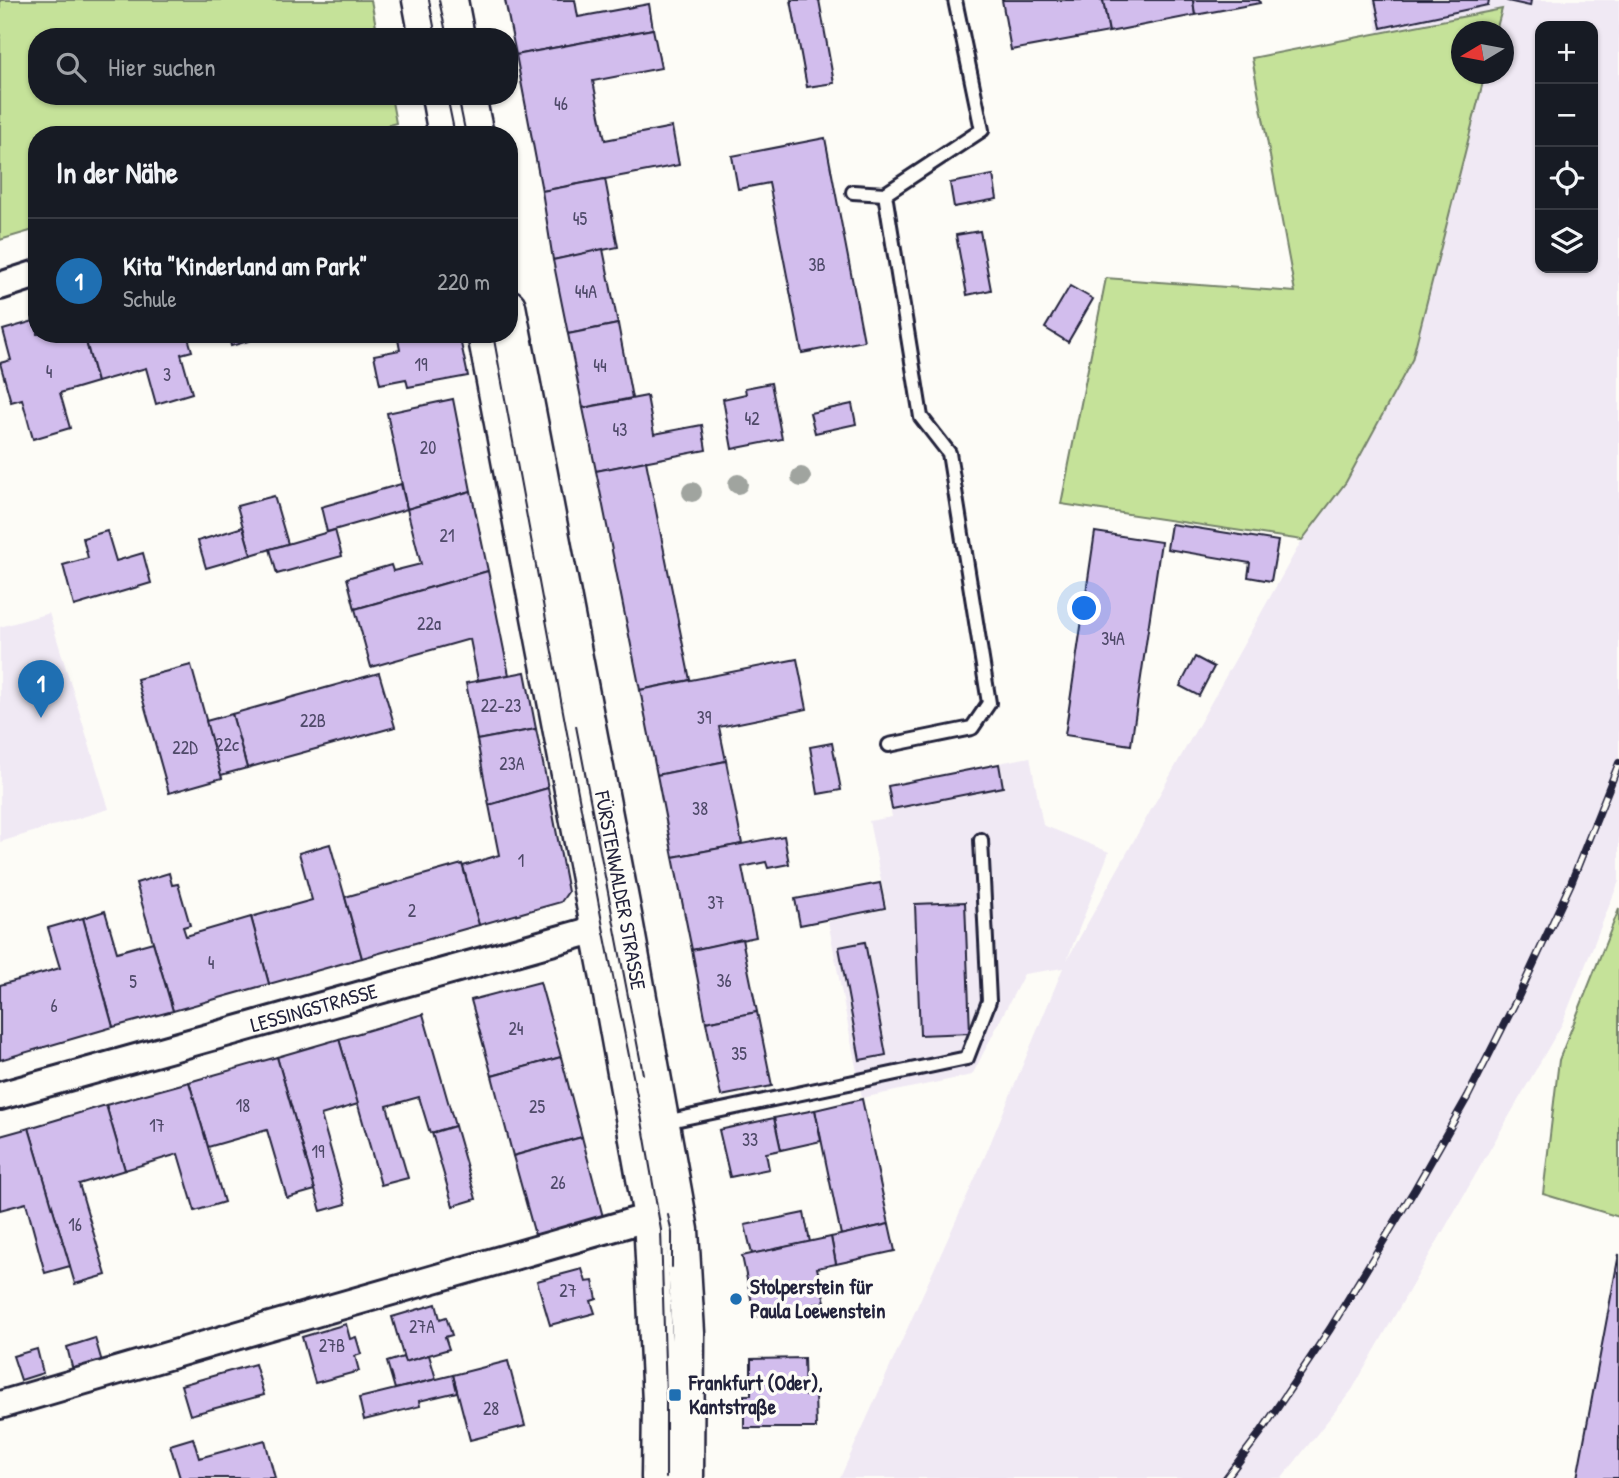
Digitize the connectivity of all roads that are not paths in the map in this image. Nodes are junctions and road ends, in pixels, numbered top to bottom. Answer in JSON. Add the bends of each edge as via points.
{"nodes":[{"id":1,"x":419,"y":0,"type":"edge"},
{"id":2,"x":450,"y":0,"type":"edge"},
{"id":3,"x":956,"y":0,"type":"edge"},
{"id":4,"x":424,"y":28,"type":"edge"},
{"id":5,"x":456,"y":28,"type":"edge"},
{"id":6,"x":440,"y":105,"type":"edge"},
{"id":7,"x":471,"y":105,"type":"edge"},
{"id":8,"x":443,"y":126,"type":"edge"},
{"id":9,"x":475,"y":126,"type":"edge"},
{"id":10,"x":853,"y":192,"type":"dead end"},
{"id":11,"x":885,"y":194,"type":"junction"},
{"id":12,"x":28,"y":278,"type":"edge"},
{"id":13,"x":0,"y":286,"type":"edge"},
{"id":14,"x":486,"y":343,"type":"edge"},
{"id":15,"x":515,"y":343,"type":"edge"},
{"id":16,"x":890,"y":745,"type":"dead end"},
{"id":17,"x":981,"y":840,"type":"dead end"},
{"id":18,"x":612,"y":925,"type":"junction"},
{"id":19,"x":0,"y":1096,"type":"edge"},
{"id":20,"x":663,"y":1122,"type":"junction"},
{"id":21,"x":650,"y":1217,"type":"junction"},
{"id":22,"x":0,"y":1405,"type":"edge"},
{"id":23,"x":658,"y":1478,"type":"edge"},
{"id":24,"x":687,"y":1478,"type":"edge"}],
"edges":[{"from":1,"to":4,"type":"street"},
{"from":2,"to":5,"type":"street"},
{"from":3,"to":11,"type":"lane","via":[[982,130]]},
{"from":6,"to":8,"type":"street"},
{"from":7,"to":9,"type":"street"},
{"from":10,"to":11,"type":"lane"},
{"from":11,"to":16,"type":"lane","via":[[921,417],[949,453],[989,703],[972,728]]},
{"from":12,"to":13,"type":"street"},
{"from":14,"to":18,"type":"street","name":"FÜRSTENWALDER STRASSE"},
{"from":15,"to":18,"type":"street","name":"FÜRSTENWALDER STRASSE"},
{"from":17,"to":20,"type":"lane","via":[[989,1001],[967,1058]]},
{"from":18,"to":19,"type":"street","name":"LESSINGSTRASSE"},
{"from":18,"to":20,"type":"street","name":"FÜRSTENWALDER STRASSE"},
{"from":18,"to":21,"type":"street","name":"FÜRSTENWALDER STRASSE"},
{"from":20,"to":24,"type":"street","name":"FÜRSTENWALDER STRASSE","via":[[682,1230],[688,1333]]},
{"from":21,"to":22,"type":"street"},
{"from":21,"to":23,"type":"street","name":"FÜRSTENWALDER STRASSE"}]}
